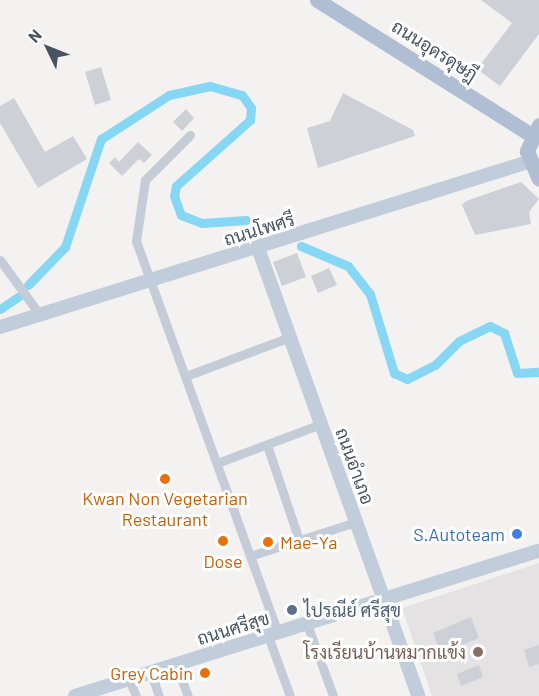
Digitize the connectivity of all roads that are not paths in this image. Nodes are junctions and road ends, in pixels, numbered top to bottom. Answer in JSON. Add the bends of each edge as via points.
{"nodes":[{"id":1,"x":317,"y":0,"type":"edge"},
{"id":2,"x":535,"y":130,"type":"edge"},
{"id":3,"x":189,"y":135,"type":"dead end"},
{"id":4,"x":528,"y":162,"type":"junction"},
{"id":5,"x":539,"y":179,"type":"edge"},
{"id":6,"x":258,"y":248,"type":"junction"},
{"id":7,"x":0,"y":260,"type":"edge"},
{"id":8,"x":152,"y":282,"type":"junction"},
{"id":9,"x":40,"y":315,"type":"junction"},
{"id":10,"x":0,"y":327,"type":"edge"},
{"id":11,"x":290,"y":338,"type":"junction"},
{"id":12,"x":186,"y":376,"type":"junction"},
{"id":13,"x":321,"y":424,"type":"junction"},
{"id":14,"x":267,"y":445,"type":"junction"},
{"id":15,"x":217,"y":463,"type":"junction"},
{"id":16,"x":356,"y":522,"type":"junction"},
{"id":17,"x":299,"y":540,"type":"junction"},
{"id":18,"x":539,"y":551,"type":"edge"},
{"id":19,"x":250,"y":555,"type":"junction"},
{"id":20,"x":384,"y":600,"type":"junction"},
{"id":21,"x":307,"y":624,"type":"junction"},
{"id":22,"x":273,"y":634,"type":"junction"},
{"id":23,"x":176,"y":664,"type":"junction"},
{"id":24,"x":151,"y":673,"type":"junction"},
{"id":25,"x":129,"y":679,"type":"junction"},
{"id":26,"x":75,"y":696,"type":"edge"},
{"id":27,"x":135,"y":696,"type":"edge"},
{"id":28,"x":159,"y":696,"type":"edge"},
{"id":29,"x":188,"y":696,"type":"edge"},
{"id":30,"x":290,"y":696,"type":"edge"},
{"id":31,"x":333,"y":696,"type":"edge"},
{"id":32,"x":418,"y":696,"type":"edge"}],
"edges":[{"from":1,"to":2,"type":"main road","name":"ถนนอุดรดุษฎี"},
{"from":2,"to":4,"type":"main road"},
{"from":3,"to":8,"type":"street","via":[[154,167],[142,187],[136,241]]},
{"from":4,"to":5,"type":"main road"},
{"from":4,"to":6,"type":"main road","name":"ถนนโพศรี"},
{"from":6,"to":8,"type":"main road","name":"ถนนโพศรี"},
{"from":6,"to":11,"type":"main road","name":"ถนนอำเภอ"},
{"from":7,"to":9,"type":"street"},
{"from":8,"to":9,"type":"main road","name":"ถนนโพศรี"},
{"from":8,"to":12,"type":"street"},
{"from":9,"to":10,"type":"main road","name":"ถนนโพศรี"},
{"from":11,"to":12,"type":"street"},
{"from":11,"to":13,"type":"main road","name":"ถนนอำเภอ"},
{"from":12,"to":15,"type":"street"},
{"from":13,"to":14,"type":"street"},
{"from":13,"to":16,"type":"main road","name":"ถนนอำเภอ"},
{"from":14,"to":15,"type":"street"},
{"from":14,"to":17,"type":"street"},
{"from":15,"to":19,"type":"street"},
{"from":16,"to":17,"type":"street"},
{"from":16,"to":20,"type":"main road","name":"ถนนอำเภอ"},
{"from":17,"to":19,"type":"street"},
{"from":18,"to":20,"type":"main road","name":"ถนนศรีสุข"},
{"from":19,"to":22,"type":"street"},
{"from":20,"to":21,"type":"main road","name":"ถนนศรีสุข"},
{"from":20,"to":32,"type":"main road","name":"ถนนอำเภอ"},
{"from":21,"to":22,"type":"main road","name":"ถนนศรีสุข"},
{"from":21,"to":31,"type":"street"},
{"from":22,"to":23,"type":"main road","name":"ถนนศรีสุข"},
{"from":22,"to":30,"type":"street"},
{"from":23,"to":24,"type":"main road","name":"ถนนศรีสุข"},
{"from":23,"to":29,"type":"street"},
{"from":24,"to":25,"type":"main road","name":"ถนนศรีสุข"},
{"from":24,"to":28,"type":"street"},
{"from":25,"to":26,"type":"main road","name":"ถนนศรีสุข"},
{"from":25,"to":27,"type":"street"}]}
